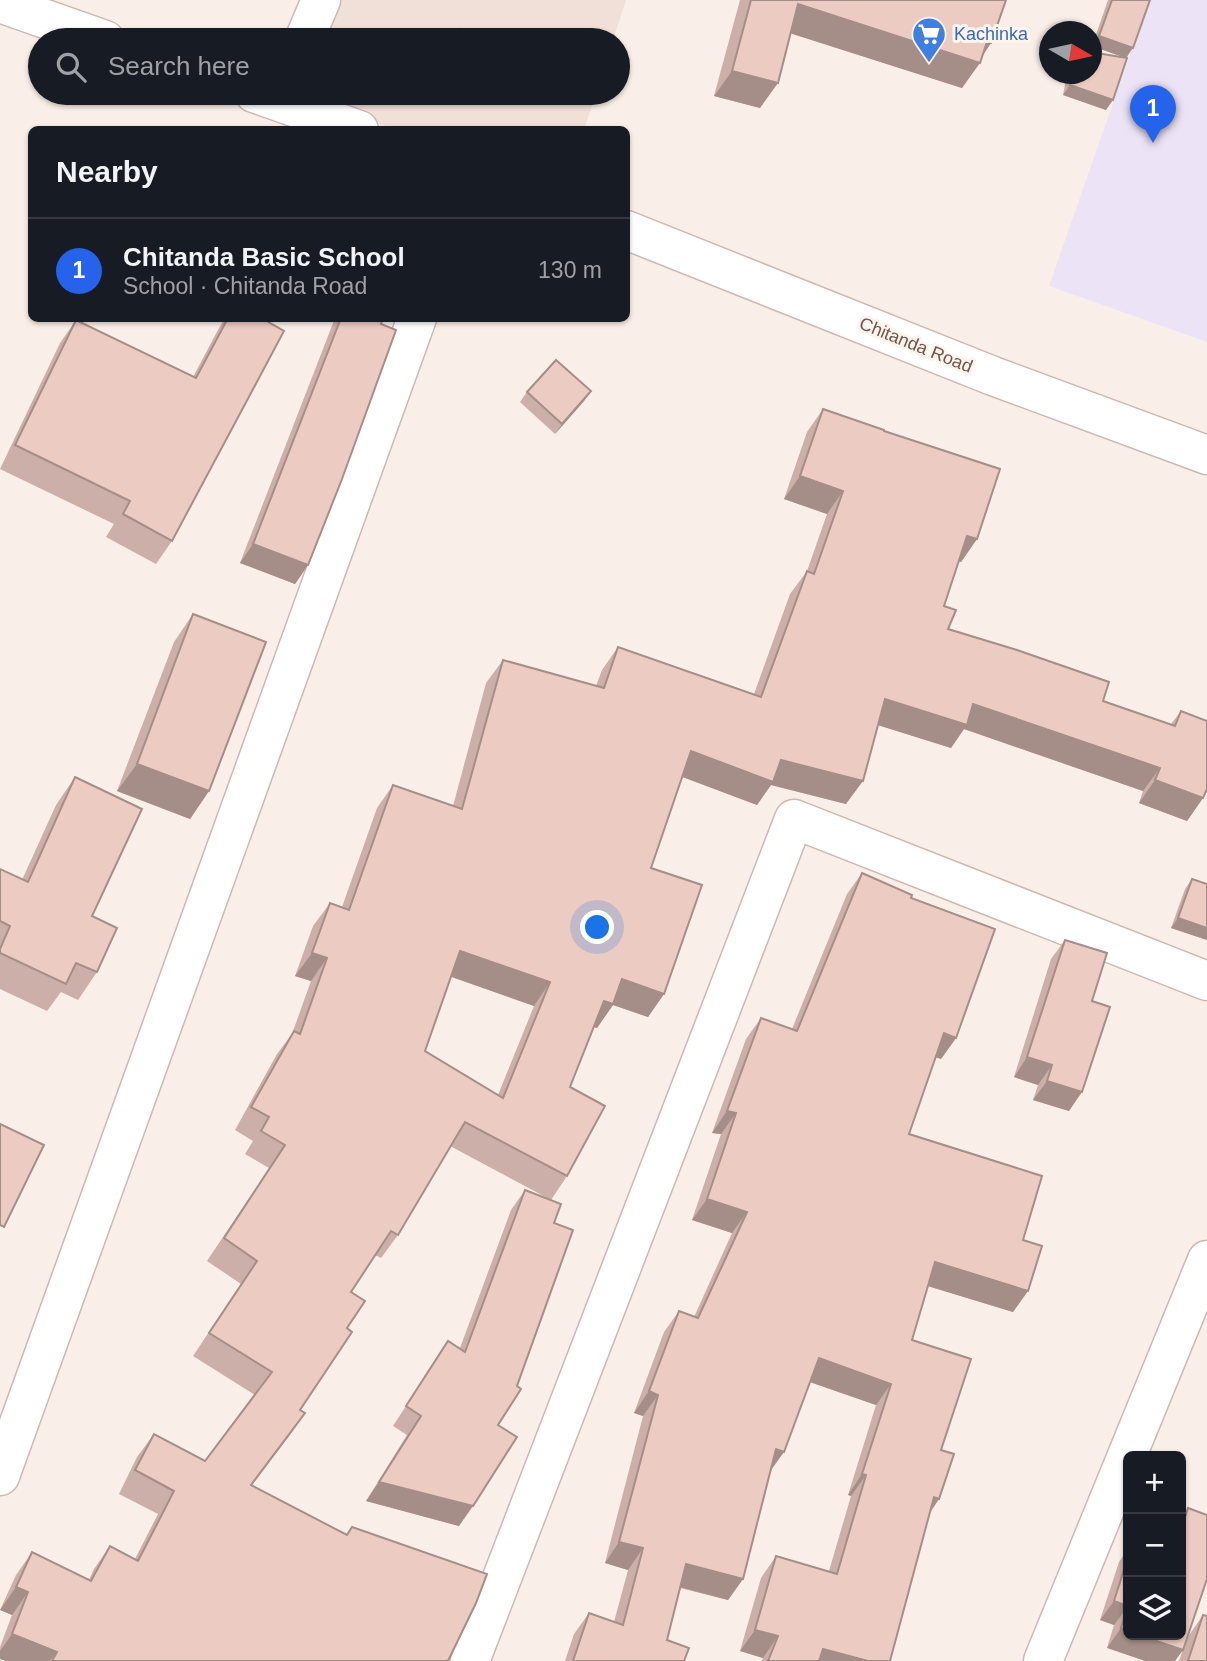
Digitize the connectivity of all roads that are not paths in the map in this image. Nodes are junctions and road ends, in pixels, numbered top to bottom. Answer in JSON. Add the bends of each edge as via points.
{"nodes":[{"id":1,"x":321,"y":0,"type":"edge"},
{"id":2,"x":0,"y":3,"type":"edge"},
{"id":3,"x":71,"y":28,"type":"edge"},
{"id":4,"x":309,"y":28,"type":"edge"},
{"id":5,"x":295,"y":105,"type":"edge"},
{"id":6,"x":349,"y":126,"type":"edge"},
{"id":7,"x":630,"y":232,"type":"edge"},
{"id":8,"x":415,"y":322,"type":"edge"},
{"id":9,"x":1207,"y":455,"type":"edge"},
{"id":10,"x":1207,"y":981,"type":"edge"},
{"id":11,"x":1207,"y":1261,"type":"edge"},
{"id":12,"x":1199,"y":1301,"type":"edge"},
{"id":13,"x":0,"y":1476,"type":"edge"},
{"id":14,"x":470,"y":1661,"type":"edge"},
{"id":15,"x":1043,"y":1661,"type":"edge"}],
"edges":[{"from":1,"to":4,"type":"street"},
{"from":2,"to":3,"type":"street"},
{"from":5,"to":6,"type":"street"},
{"from":7,"to":9,"type":"street","name":"Chitanda Road","via":[[993,376]]},
{"from":8,"to":13,"type":"street"},
{"from":10,"to":14,"type":"street","via":[[794,819]]},
{"from":11,"to":12,"type":"street"},
{"from":12,"to":15,"type":"street"}]}
